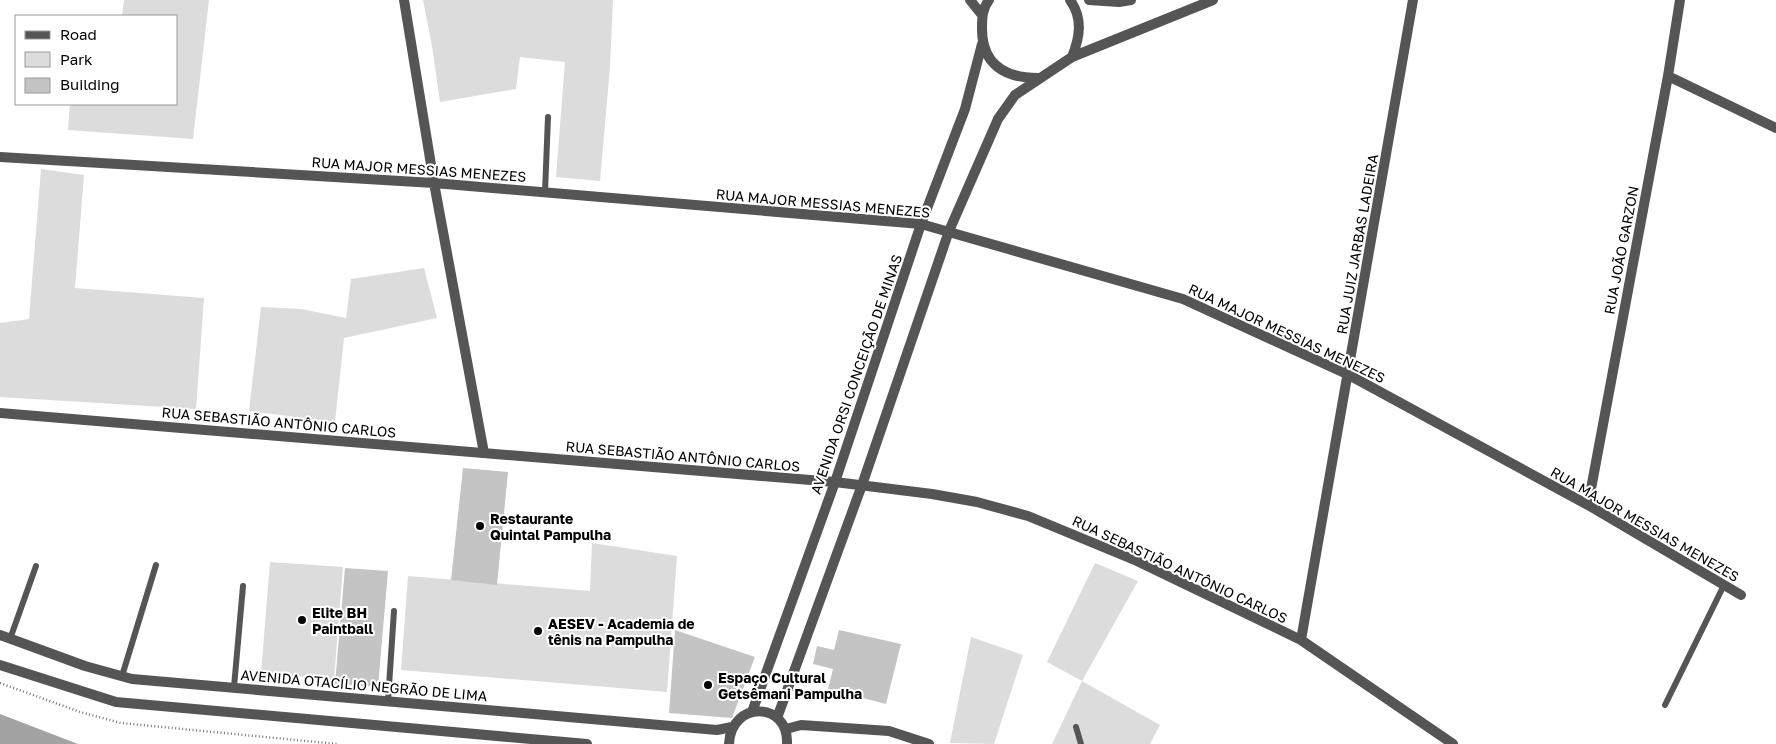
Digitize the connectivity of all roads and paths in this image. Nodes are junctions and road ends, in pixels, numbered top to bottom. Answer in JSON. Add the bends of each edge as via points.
{"nodes":[{"id":1,"x":404,"y":0,"type":"edge"},
{"id":2,"x":970,"y":0,"type":"edge"},
{"id":3,"x":989,"y":0,"type":"edge"},
{"id":4,"x":1070,"y":0,"type":"edge"},
{"id":5,"x":1089,"y":0,"type":"edge"},
{"id":6,"x":1131,"y":0,"type":"edge"},
{"id":7,"x":1213,"y":0,"type":"edge"},
{"id":8,"x":1413,"y":0,"type":"edge"},
{"id":9,"x":1680,"y":0,"type":"edge"},
{"id":10,"x":982,"y":15,"type":"junction"},
{"id":11,"x":982,"y":44,"type":"junction"},
{"id":12,"x":1072,"y":56,"type":"junction"},
{"id":13,"x":1668,"y":76,"type":"junction"},
{"id":14,"x":1038,"y":78,"type":"junction"},
{"id":15,"x":548,"y":117,"type":"dead end"},
{"id":16,"x":1776,"y":128,"type":"edge"},
{"id":17,"x":0,"y":156,"type":"edge"},
{"id":18,"x":434,"y":183,"type":"junction"},
{"id":19,"x":545,"y":192,"type":"junction"},
{"id":20,"x":921,"y":224,"type":"junction"},
{"id":21,"x":949,"y":231,"type":"junction"},
{"id":22,"x":1349,"y":375,"type":"junction"},
{"id":23,"x":0,"y":413,"type":"edge"},
{"id":24,"x":484,"y":453,"type":"junction"},
{"id":25,"x":835,"y":482,"type":"junction"},
{"id":26,"x":862,"y":485,"type":"junction"},
{"id":27,"x":1588,"y":505,"type":"junction"},
{"id":28,"x":156,"y":565,"type":"dead end"},
{"id":29,"x":36,"y":566,"type":"dead end"},
{"id":30,"x":1724,"y":585,"type":"junction"},
{"id":31,"x":243,"y":586,"type":"dead end"},
{"id":32,"x":1741,"y":595,"type":"dead end"},
{"id":33,"x":394,"y":611,"type":"dead end"},
{"id":34,"x":5,"y":637,"type":"edge"},
{"id":35,"x":1301,"y":640,"type":"junction"},
{"id":36,"x":0,"y":666,"type":"edge"},
{"id":37,"x":122,"y":676,"type":"junction"},
{"id":38,"x":0,"y":683,"type":"edge"},
{"id":39,"x":234,"y":688,"type":"junction"},
{"id":40,"x":388,"y":701,"type":"junction"},
{"id":41,"x":1665,"y":705,"type":"dead end"},
{"id":42,"x":752,"y":712,"type":"junction"},
{"id":43,"x":777,"y":718,"type":"junction"},
{"id":44,"x":732,"y":727,"type":"junction"},
{"id":45,"x":1076,"y":727,"type":"dead end"},
{"id":46,"x":786,"y":729,"type":"junction"},
{"id":47,"x":337,"y":744,"type":"edge"},
{"id":48,"x":587,"y":744,"type":"edge"},
{"id":49,"x":729,"y":744,"type":"edge"},
{"id":50,"x":787,"y":744,"type":"edge"},
{"id":51,"x":929,"y":744,"type":"edge"},
{"id":52,"x":1081,"y":744,"type":"edge"},
{"id":53,"x":1453,"y":744,"type":"edge"}],
"edges":[{"from":1,"to":18,"type":"street"},
{"from":2,"to":10,"type":"street"},
{"from":3,"to":10,"type":"street"},
{"from":4,"to":12,"type":"street","via":[[1080,24]]},
{"from":5,"to":6,"type":"street"},
{"from":7,"to":12,"type":"street"},
{"from":8,"to":22,"type":"street","name":"RUA JUIZ JARBAS LADEIRA"},
{"from":9,"to":13,"type":"street","name":"RUA JOÃO GARZON"},
{"from":10,"to":11,"type":"street","name":"AVENIDA ORSI CONCEIÇÃO DE MINAS"},
{"from":11,"to":14,"type":"street","via":[[990,60],[1004,72],[1020,78]]},
{"from":11,"to":20,"type":"street","name":"AVENIDA ORSI CONCEIÇÃO DE MINAS","via":[[965,109]]},
{"from":12,"to":14,"type":"street"},
{"from":13,"to":16,"type":"street"},
{"from":13,"to":27,"type":"street","name":"RUA JOÃO GARZON"},
{"from":14,"to":21,"type":"street","via":[[1015,95],[998,119]]},
{"from":15,"to":19,"type":"lane"},
{"from":17,"to":18,"type":"street","name":"RUA MAJOR MESSIAS MENEZES"},
{"from":18,"to":19,"type":"street","name":"RUA MAJOR MESSIAS MENEZES"},
{"from":18,"to":24,"type":"street"},
{"from":19,"to":20,"type":"street","name":"RUA MAJOR MESSIAS MENEZES"},
{"from":20,"to":21,"type":"street","name":"RUA MAJOR MESSIAS MENEZES"},
{"from":20,"to":25,"type":"street","name":"AVENIDA ORSI CONCEIÇÃO DE MINAS"},
{"from":21,"to":22,"type":"street","name":"RUA MAJOR MESSIAS MENEZES","via":[[1183,298]]},
{"from":21,"to":26,"type":"street"},
{"from":22,"to":27,"type":"street","name":"RUA MAJOR MESSIAS MENEZES"},
{"from":22,"to":35,"type":"street","name":"RUA JUIZ JARBAS LADEIRA"},
{"from":23,"to":24,"type":"street","name":"RUA SEBASTIÃO ANTÔNIO CARLOS"},
{"from":24,"to":25,"type":"street","name":"RUA SEBASTIÃO ANTÔNIO CARLOS"},
{"from":25,"to":26,"type":"street","name":"RUA SEBASTIÃO ANTÔNIO CARLOS"},
{"from":25,"to":42,"type":"street","name":"AVENIDA ORSI CONCEIÇÃO DE MINAS"},
{"from":26,"to":35,"type":"street","name":"RUA SEBASTIÃO ANTÔNIO CARLOS","via":[[977,502],[1028,516],[1146,565]]},
{"from":26,"to":43,"type":"street"},
{"from":27,"to":30,"type":"street","name":"RUA MAJOR MESSIAS MENEZES"},
{"from":28,"to":37,"type":"lane"},
{"from":29,"to":34,"type":"lane"},
{"from":30,"to":32,"type":"street","name":"RUA MAJOR MESSIAS MENEZES"},
{"from":30,"to":41,"type":"lane"},
{"from":31,"to":39,"type":"lane"},
{"from":33,"to":40,"type":"lane"},
{"from":34,"to":37,"type":"street","name":"AVENIDA OTACÍLIO NEGRÃO DE LIMA"},
{"from":35,"to":53,"type":"street","name":"RUA SEBASTIÃO ANTÔNIO CARLOS"},
{"from":36,"to":48,"type":"street","via":[[116,702]]},
{"from":37,"to":39,"type":"street","name":"AVENIDA OTACÍLIO NEGRÃO DE LIMA"},
{"from":38,"to":47,"type":"path","via":[[121,724]]},
{"from":39,"to":40,"type":"street","name":"AVENIDA OTACÍLIO NEGRÃO DE LIMA"},
{"from":40,"to":44,"type":"street","name":"AVENIDA OTACÍLIO NEGRÃO DE LIMA","via":[[716,730]]},
{"from":42,"to":43,"type":"street","via":[[769,713]]},
{"from":42,"to":44,"type":"street"},
{"from":43,"to":46,"type":"street"},
{"from":44,"to":49,"type":"street"},
{"from":45,"to":52,"type":"lane"},
{"from":46,"to":50,"type":"street"},
{"from":46,"to":51,"type":"street","via":[[801,725],[889,731]]}]}
